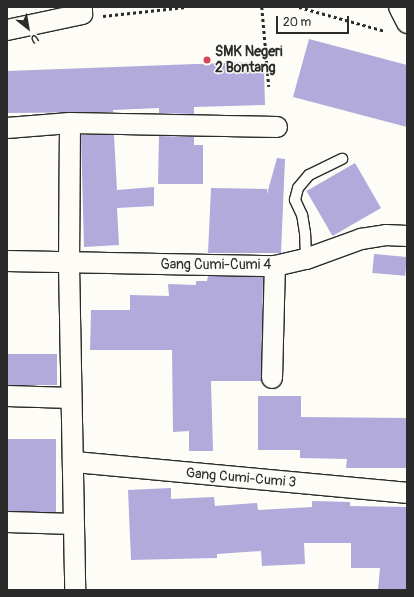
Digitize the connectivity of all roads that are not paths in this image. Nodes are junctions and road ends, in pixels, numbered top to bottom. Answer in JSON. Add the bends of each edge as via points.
{"nodes":[{"id":1,"x":399,"y":7,"type":"edge"},
{"id":2,"x":82,"y":11,"type":"edge"},
{"id":3,"x":400,"y":28,"type":"edge"},
{"id":4,"x":7,"y":30,"type":"edge"},
{"id":5,"x":70,"y":123,"type":"junction"},
{"id":6,"x":277,"y":127,"type":"dead end"},
{"id":7,"x":7,"y":128,"type":"edge"},
{"id":8,"x":342,"y":159,"type":"dead end"},
{"id":9,"x":407,"y":236,"type":"edge"},
{"id":10,"x":306,"y":259,"type":"junction"},
{"id":11,"x":7,"y":261,"type":"edge"},
{"id":12,"x":69,"y":264,"type":"junction"},
{"id":13,"x":275,"y":266,"type":"junction"},
{"id":14,"x":272,"y":378,"type":"dead end"},
{"id":15,"x":7,"y":396,"type":"edge"},
{"id":16,"x":71,"y":398,"type":"junction"},
{"id":17,"x":74,"y":462,"type":"junction"},
{"id":18,"x":407,"y":493,"type":"edge"},
{"id":19,"x":7,"y":522,"type":"edge"},
{"id":20,"x":74,"y":524,"type":"junction"},
{"id":21,"x":75,"y":590,"type":"edge"}],
"edges":[{"from":1,"to":3,"type":"street"},
{"from":2,"to":4,"type":"street"},
{"from":5,"to":6,"type":"street"},
{"from":5,"to":7,"type":"street"},
{"from":5,"to":12,"type":"street"},
{"from":8,"to":10,"type":"lane","via":[[309,175],[298,188],[295,200],[302,215]]},
{"from":9,"to":10,"type":"street","name":"Gang Cumi-Cumi 4","via":[[386,235],[361,239]]},
{"from":10,"to":13,"type":"street","name":"Gang Cumi-Cumi 4"},
{"from":11,"to":12,"type":"street","name":"Gang Cumi-Cumi 4"},
{"from":12,"to":13,"type":"street","name":"Gang Cumi-Cumi 4"},
{"from":12,"to":16,"type":"street"},
{"from":13,"to":14,"type":"street"},
{"from":15,"to":16,"type":"street"},
{"from":16,"to":17,"type":"street"},
{"from":17,"to":18,"type":"street","name":"Gang Cumi-Cumi 3"},
{"from":17,"to":20,"type":"street"},
{"from":19,"to":20,"type":"street"},
{"from":20,"to":21,"type":"street"}]}
